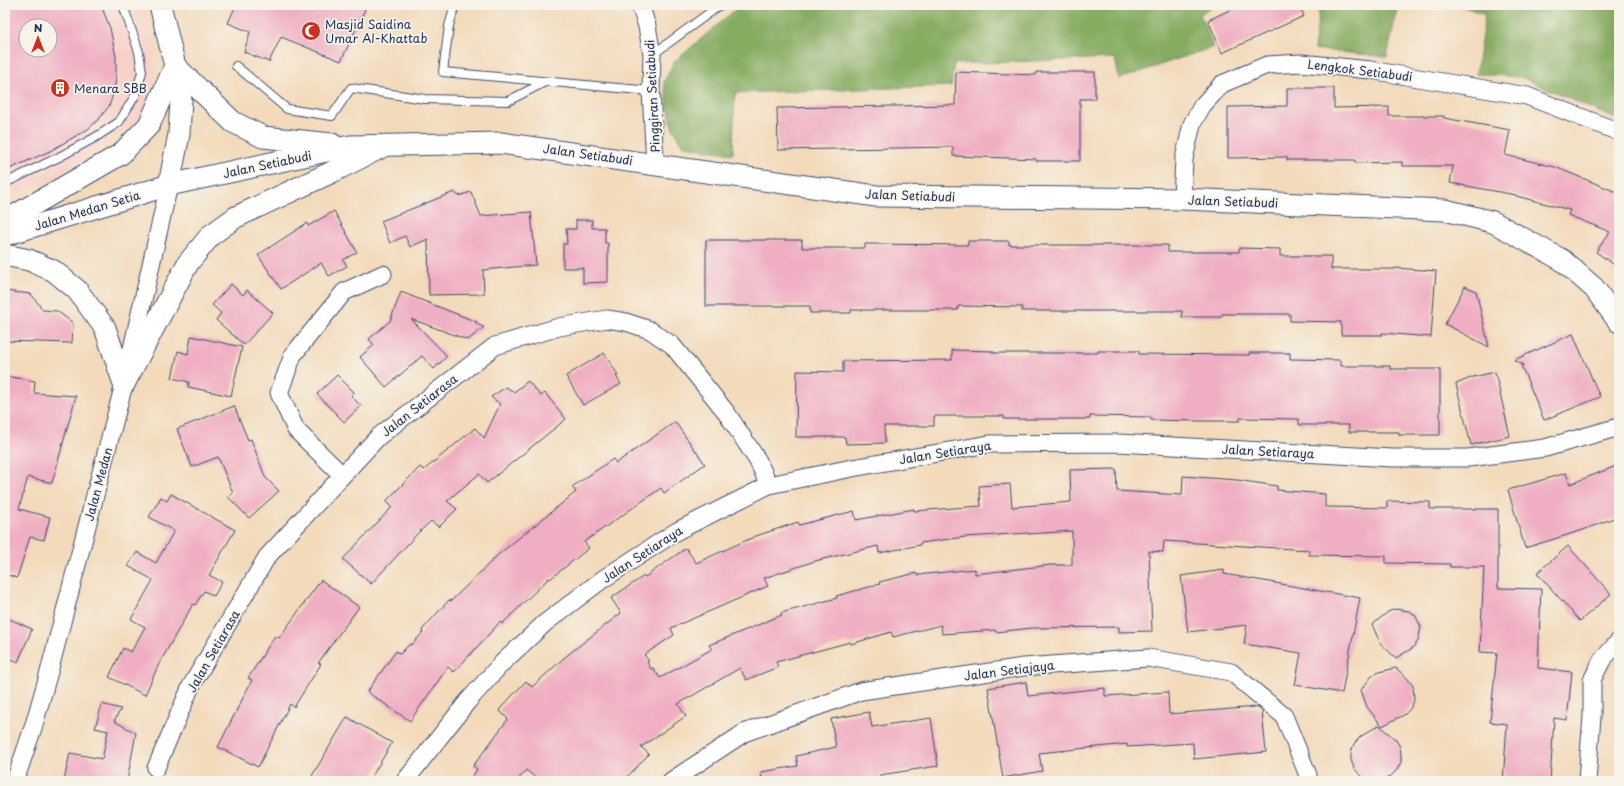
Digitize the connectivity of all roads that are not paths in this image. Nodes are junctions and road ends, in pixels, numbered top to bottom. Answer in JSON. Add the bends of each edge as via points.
{"nodes":[{"id":1,"x":123,"y":5,"type":"edge"},
{"id":2,"x":160,"y":5,"type":"edge"},
{"id":3,"x":455,"y":5,"type":"edge"},
{"id":4,"x":640,"y":5,"type":"edge"},
{"id":5,"x":720,"y":5,"type":"edge"},
{"id":6,"x":652,"y":55,"type":"junction"},
{"id":7,"x":175,"y":66,"type":"junction"},
{"id":8,"x":236,"y":66,"type":"dead end"},
{"id":9,"x":545,"y":82,"type":"junction"},
{"id":10,"x":651,"y":91,"type":"junction"},
{"id":11,"x":1619,"y":132,"type":"edge"},
{"id":12,"x":386,"y":145,"type":"junction"},
{"id":13,"x":350,"y":146,"type":"junction"},
{"id":14,"x":655,"y":164,"type":"junction"},
{"id":15,"x":5,"y":183,"type":"edge"},
{"id":16,"x":169,"y":185,"type":"junction"},
{"id":17,"x":1182,"y":199,"type":"junction"},
{"id":18,"x":5,"y":221,"type":"edge"},
{"id":19,"x":5,"y":235,"type":"edge"},
{"id":20,"x":5,"y":255,"type":"edge"},
{"id":21,"x":383,"y":274,"type":"dead end"},
{"id":22,"x":1619,"y":322,"type":"edge"},
{"id":23,"x":124,"y":384,"type":"junction"},
{"id":24,"x":1619,"y":427,"type":"edge"},
{"id":25,"x":342,"y":475,"type":"junction"},
{"id":26,"x":769,"y":485,"type":"junction"},
{"id":27,"x":1619,"y":641,"type":"edge"},
{"id":28,"x":156,"y":768,"type":"dead end"},
{"id":29,"x":15,"y":781,"type":"edge"},
{"id":30,"x":404,"y":781,"type":"edge"},
{"id":31,"x":671,"y":781,"type":"edge"},
{"id":32,"x":1306,"y":781,"type":"edge"},
{"id":33,"x":1587,"y":781,"type":"edge"}],
"edges":[{"from":1,"to":15,"type":"lane","via":[[139,52],[142,72],[135,96],[119,122],[60,157]]},
{"from":2,"to":7,"type":"street"},
{"from":3,"to":9,"type":"lane","via":[[448,26],[443,72]]},
{"from":4,"to":6,"type":"street","name":"Pinggiran Setiabudi"},
{"from":5,"to":6,"type":"lane"},
{"from":6,"to":10,"type":"street","name":"Pinggiran Setiabudi"},
{"from":7,"to":13,"type":"street","via":[[233,122],[263,137]]},
{"from":7,"to":16,"type":"street","via":[[181,100],[179,134]]},
{"from":7,"to":18,"type":"street","via":[[149,125],[121,154]]},
{"from":8,"to":9,"type":"lane","via":[[287,109],[332,116],[351,88],[425,99],[508,101]]},
{"from":9,"to":10,"type":"lane"},
{"from":10,"to":14,"type":"street","name":"Pinggiran Setiabudi"},
{"from":11,"to":17,"type":"street","name":"Lengkok Setiabudi","via":[[1527,96],[1370,70],[1301,63],[1266,65],[1222,84],[1202,106],[1192,124],[1186,152]]},
{"from":12,"to":13,"type":"street","name":"Jalan Setiabudi"},
{"from":12,"to":14,"type":"street","name":"Jalan Setiabudi","via":[[501,143]]},
{"from":12,"to":23,"type":"street","via":[[236,217],[211,234],[188,263]]},
{"from":13,"to":16,"type":"street","name":"Jalan Setiabudi"},
{"from":14,"to":17,"type":"street","name":"Jalan Setiabudi","via":[[876,196]]},
{"from":16,"to":19,"type":"street","name":"Jalan Medan Setia"},
{"from":16,"to":23,"type":"street","name":"Jalan Medan"},
{"from":17,"to":22,"type":"street","name":"Jalan Setiabudi","via":[[1445,210],[1493,222],[1562,260],[1594,288]]},
{"from":20,"to":23,"type":"street","via":[[29,260],[54,271],[76,290],[105,328]]},
{"from":21,"to":25,"type":"street","via":[[344,292],[293,355],[279,393],[296,430]]},
{"from":23,"to":29,"type":"street","name":"Jalan Medan","via":[[49,672]]},
{"from":24,"to":26,"type":"street","name":"Jalan Setiaraya","via":[[1544,448],[1468,458],[1392,458],[1118,443],[989,444]]},
{"from":25,"to":26,"type":"street","name":"Jalan Setiarasa","via":[[378,436],[495,346],[559,327],[607,319],[650,330],[672,345],[726,412],[758,460]]},
{"from":25,"to":28,"type":"street","name":"Jalan Setiarasa","via":[[267,557],[191,686]]},
{"from":26,"to":30,"type":"street","name":"Jalan Setiaraya","via":[[677,531],[603,579],[545,624],[502,662]]},
{"from":27,"to":33,"type":"street","via":[[1602,660],[1592,680]]},
{"from":31,"to":32,"type":"street","name":"Jalan Setiajaya","via":[[744,733],[861,691],[1024,667],[1148,658],[1231,672],[1284,716],[1308,775]]}]}
